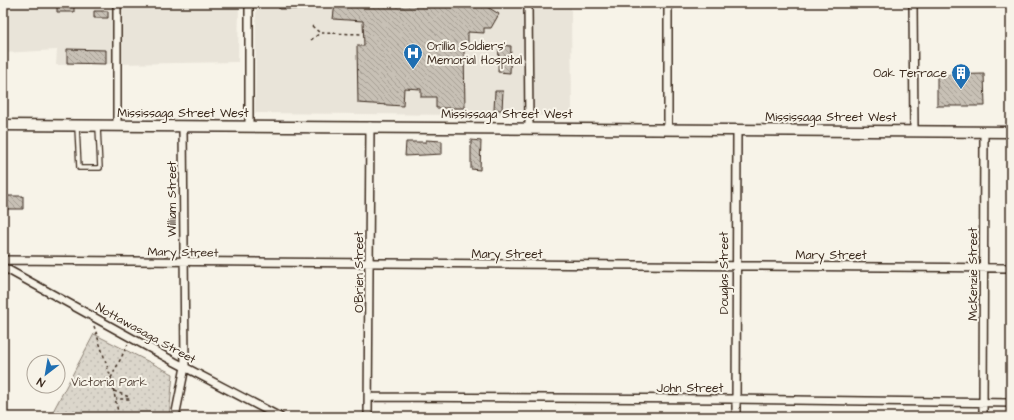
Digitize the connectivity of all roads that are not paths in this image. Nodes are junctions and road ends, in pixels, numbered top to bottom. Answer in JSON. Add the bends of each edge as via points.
{"nodes":[{"id":1,"x":117,"y":3,"type":"edge"},
{"id":2,"x":249,"y":3,"type":"edge"},
{"id":3,"x":528,"y":3,"type":"edge"},
{"id":4,"x":668,"y":3,"type":"edge"},
{"id":5,"x":912,"y":3,"type":"edge"},
{"id":6,"x":3,"y":125,"type":"edge"},
{"id":7,"x":77,"y":126,"type":"junction"},
{"id":8,"x":98,"y":126,"type":"junction"},
{"id":9,"x":117,"y":126,"type":"junction"},
{"id":10,"x":183,"y":126,"type":"junction"},
{"id":11,"x":249,"y":126,"type":"junction"},
{"id":12,"x":370,"y":126,"type":"junction"},
{"id":13,"x":528,"y":128,"type":"junction"},
{"id":14,"x":668,"y":129,"type":"junction"},
{"id":15,"x":737,"y":129,"type":"junction"},
{"id":16,"x":914,"y":130,"type":"junction"},
{"id":17,"x":984,"y":131,"type":"junction"},
{"id":18,"x":1011,"y":132,"type":"edge"},
{"id":19,"x":3,"y":260,"type":"edge"},
{"id":20,"x":183,"y":263,"type":"junction"},
{"id":21,"x":370,"y":264,"type":"junction"},
{"id":22,"x":735,"y":265,"type":"junction"},
{"id":23,"x":3,"y":268,"type":"edge"},
{"id":24,"x":983,"y":268,"type":"junction"},
{"id":25,"x":1011,"y":268,"type":"edge"},
{"id":26,"x":184,"y":367,"type":"junction"},
{"id":27,"x":369,"y":397,"type":"junction"},
{"id":28,"x":736,"y":399,"type":"junction"},
{"id":29,"x":983,"y":403,"type":"junction"},
{"id":30,"x":1011,"y":403,"type":"edge"},
{"id":31,"x":175,"y":417,"type":"edge"},
{"id":32,"x":280,"y":417,"type":"edge"},
{"id":33,"x":368,"y":417,"type":"edge"},
{"id":34,"x":736,"y":417,"type":"edge"},
{"id":35,"x":983,"y":417,"type":"edge"}],
"edges":[{"from":1,"to":9,"type":"street"},
{"from":2,"to":11,"type":"street"},
{"from":3,"to":13,"type":"street"},
{"from":4,"to":14,"type":"street"},
{"from":5,"to":16,"type":"street"},
{"from":6,"to":7,"type":"street","name":"Mississaga Street West"},
{"from":7,"to":8,"type":"street","name":"Mississaga Street West"},
{"from":7,"to":8,"type":"lane","via":[[79,168],[100,168]]},
{"from":8,"to":9,"type":"street","name":"Mississaga Street West"},
{"from":9,"to":10,"type":"street","name":"Mississaga Street West"},
{"from":10,"to":11,"type":"street","name":"Mississaga Street West"},
{"from":10,"to":20,"type":"street","name":"William Street"},
{"from":11,"to":12,"type":"street","name":"Mississaga Street West"},
{"from":12,"to":13,"type":"street","name":"Mississaga Street West"},
{"from":12,"to":21,"type":"street","name":"O'Brien Street"},
{"from":13,"to":14,"type":"street","name":"Mississaga Street West"},
{"from":14,"to":15,"type":"street","name":"Mississaga Street West"},
{"from":15,"to":16,"type":"street","name":"Mississaga Street West"},
{"from":15,"to":22,"type":"street","name":"Douglas Street"},
{"from":16,"to":17,"type":"street","name":"Mississaga Street West"},
{"from":17,"to":18,"type":"street","name":"Mississaga Street West"},
{"from":17,"to":24,"type":"street","name":"McKenzie Street"},
{"from":19,"to":20,"type":"street","name":"Mary Street"},
{"from":20,"to":21,"type":"street","name":"Mary Street"},
{"from":20,"to":26,"type":"street","name":"William Street"},
{"from":21,"to":22,"type":"street","name":"Mary Street"},
{"from":21,"to":27,"type":"street","name":"O'Brien Street"},
{"from":22,"to":24,"type":"street","name":"Mary Street"},
{"from":22,"to":28,"type":"street","name":"Douglas Street"},
{"from":23,"to":26,"type":"street","name":"Nottawasaga Street"},
{"from":24,"to":25,"type":"street","name":"Mary Street"},
{"from":24,"to":29,"type":"street","name":"McKenzie Street"},
{"from":26,"to":31,"type":"street","name":"William Street"},
{"from":26,"to":32,"type":"street","name":"Nottawasaga Street"},
{"from":27,"to":28,"type":"street","name":"John Street"},
{"from":27,"to":33,"type":"street","name":"O'Brien Street"},
{"from":28,"to":29,"type":"street","name":"John Street"},
{"from":28,"to":34,"type":"street","name":"Douglas Street"},
{"from":29,"to":30,"type":"street","name":"John Street"},
{"from":29,"to":35,"type":"street","name":"McKenzie Street"}]}
